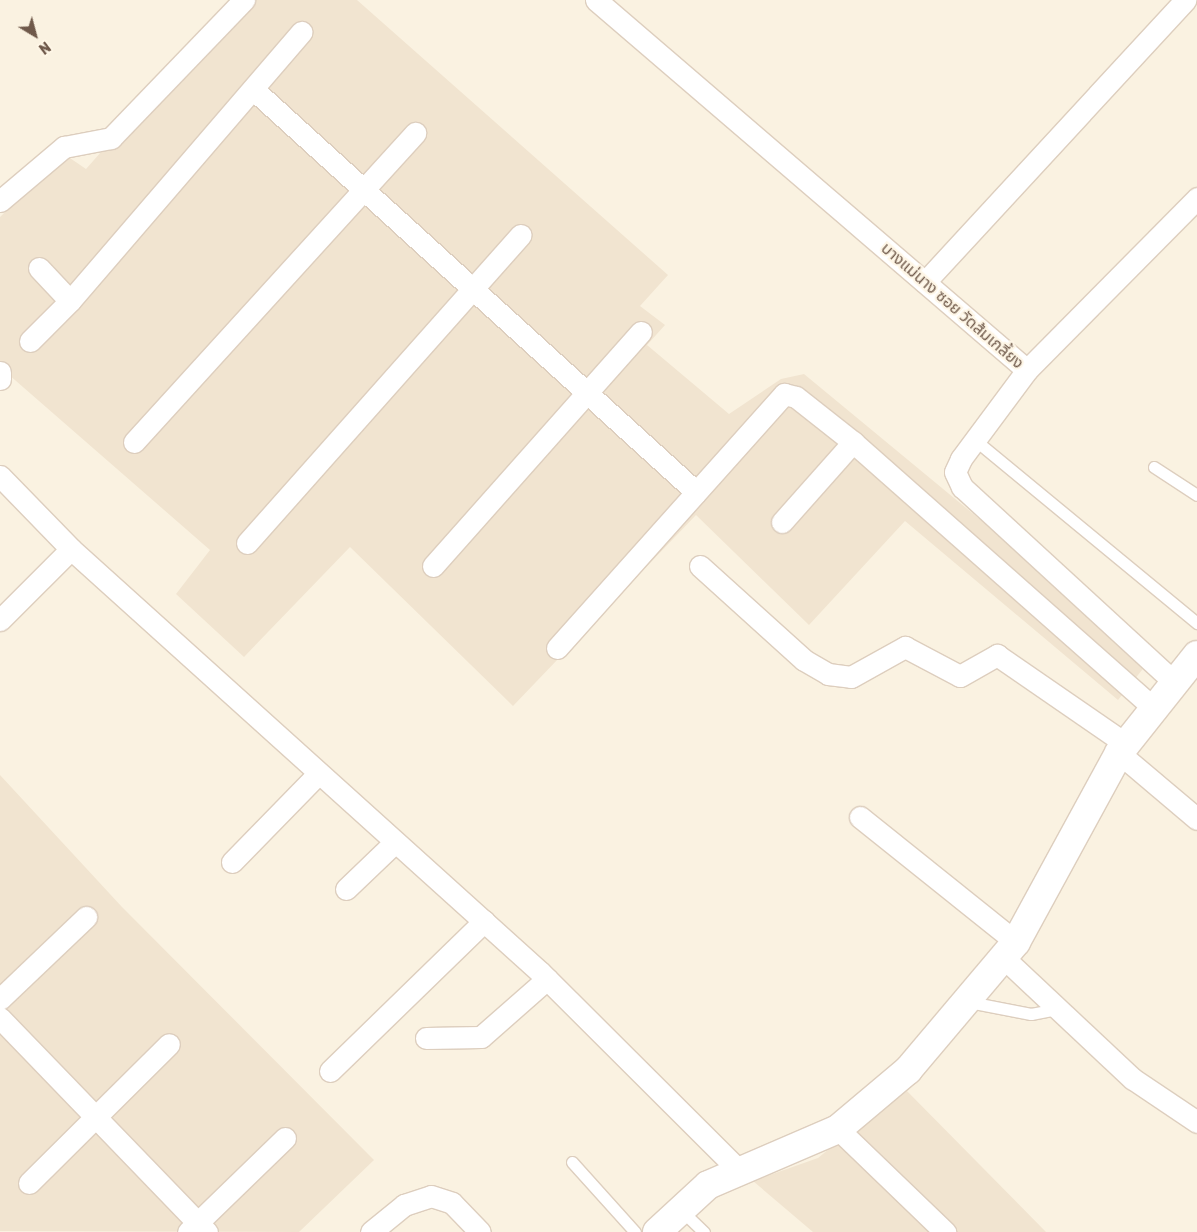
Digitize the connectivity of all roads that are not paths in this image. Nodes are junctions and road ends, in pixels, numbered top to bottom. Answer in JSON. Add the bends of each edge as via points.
{"nodes":[{"id":1,"x":244,"y":0,"type":"edge"},
{"id":2,"x":596,"y":0,"type":"edge"},
{"id":3,"x":1185,"y":0,"type":"edge"},
{"id":4,"x":301,"y":32,"type":"dead end"},
{"id":5,"x":253,"y":88,"type":"junction"},
{"id":6,"x":415,"y":133,"type":"dead end"},
{"id":7,"x":366,"y":190,"type":"junction"},
{"id":8,"x":1197,"y":198,"type":"edge"},
{"id":9,"x":0,"y":202,"type":"edge"},
{"id":10,"x":520,"y":234,"type":"dead end"},
{"id":11,"x":39,"y":268,"type":"dead end"},
{"id":12,"x":925,"y":282,"type":"junction"},
{"id":13,"x":475,"y":286,"type":"junction"},
{"id":14,"x":70,"y":302,"type":"junction"},
{"id":15,"x":641,"y":332,"type":"dead end"},
{"id":16,"x":30,"y":341,"type":"dead end"},
{"id":17,"x":1027,"y":370,"type":"junction"},
{"id":18,"x":0,"y":372,"type":"edge"},
{"id":19,"x":0,"y":379,"type":"edge"},
{"id":20,"x":586,"y":393,"type":"junction"},
{"id":21,"x":975,"y":440,"type":"junction"},
{"id":22,"x":134,"y":442,"type":"dead end"},
{"id":23,"x":853,"y":442,"type":"junction"},
{"id":24,"x":1154,"y":467,"type":"dead end"},
{"id":25,"x":0,"y":476,"type":"edge"},
{"id":26,"x":696,"y":492,"type":"junction"},
{"id":27,"x":1197,"y":495,"type":"edge"},
{"id":28,"x":782,"y":522,"type":"dead end"},
{"id":29,"x":247,"y":543,"type":"dead end"},
{"id":30,"x":71,"y":549,"type":"junction"},
{"id":31,"x":433,"y":566,"type":"dead end"},
{"id":32,"x":700,"y":566,"type":"dead end"},
{"id":33,"x":0,"y":620,"type":"edge"},
{"id":34,"x":1197,"y":623,"type":"edge"},
{"id":35,"x":558,"y":648,"type":"dead end"},
{"id":36,"x":1197,"y":655,"type":"edge"},
{"id":37,"x":1176,"y":684,"type":"junction"},
{"id":38,"x":1155,"y":709,"type":"junction"},
{"id":39,"x":1122,"y":748,"type":"junction"},
{"id":40,"x":318,"y":774,"type":"junction"},
{"id":41,"x":860,"y":818,"type":"dead end"},
{"id":42,"x":1197,"y":819,"type":"edge"},
{"id":43,"x":394,"y":843,"type":"junction"},
{"id":44,"x":232,"y":862,"type":"dead end"},
{"id":45,"x":346,"y":889,"type":"dead end"},
{"id":46,"x":86,"y":917,"type":"dead end"},
{"id":47,"x":484,"y":921,"type":"junction"},
{"id":48,"x":1010,"y":950,"type":"junction"},
{"id":49,"x":547,"y":979,"type":"junction"},
{"id":50,"x":0,"y":999,"type":"edge"},
{"id":51,"x":969,"y":1002,"type":"junction"},
{"id":52,"x":1056,"y":1009,"type":"junction"},
{"id":53,"x":0,"y":1018,"type":"edge"},
{"id":54,"x":426,"y":1038,"type":"dead end"},
{"id":55,"x":169,"y":1044,"type":"dead end"},
{"id":56,"x":330,"y":1071,"type":"dead end"},
{"id":57,"x":94,"y":1118,"type":"junction"},
{"id":58,"x":1197,"y":1122,"type":"edge"},
{"id":59,"x":838,"y":1128,"type":"junction"},
{"id":60,"x":285,"y":1138,"type":"dead end"},
{"id":61,"x":572,"y":1162,"type":"dead end"},
{"id":62,"x":738,"y":1169,"type":"junction"},
{"id":63,"x":29,"y":1183,"type":"dead end"},
{"id":64,"x":680,"y":1208,"type":"junction"},
{"id":65,"x":198,"y":1229,"type":"edge"},
{"id":66,"x":371,"y":1232,"type":"edge"},
{"id":67,"x":480,"y":1232,"type":"edge"},
{"id":68,"x":635,"y":1232,"type":"edge"},
{"id":69,"x":657,"y":1232,"type":"edge"},
{"id":70,"x":704,"y":1232,"type":"edge"},
{"id":71,"x":945,"y":1232,"type":"edge"}],
"edges":[{"from":1,"to":9,"type":"street","via":[[111,138],[56,152]]},
{"from":2,"to":12,"type":"street","name":"บางแม่นาง ซอย วัดส้มเกลี้ยง"},
{"from":3,"to":12,"type":"street"},
{"from":4,"to":5,"type":"street"},
{"from":5,"to":7,"type":"street"},
{"from":5,"to":14,"type":"street"},
{"from":6,"to":7,"type":"street"},
{"from":7,"to":13,"type":"street"},
{"from":7,"to":22,"type":"street"},
{"from":8,"to":17,"type":"street"},
{"from":10,"to":13,"type":"street"},
{"from":11,"to":14,"type":"street"},
{"from":12,"to":17,"type":"street","name":"บางแม่นาง ซอย วัดส้มเกลี้ยง"},
{"from":13,"to":20,"type":"street"},
{"from":13,"to":29,"type":"street"},
{"from":14,"to":16,"type":"street"},
{"from":15,"to":20,"type":"street"},
{"from":17,"to":21,"type":"street","name":"บางแม่นาง ซอย วัดส้มเกลี้ยง"},
{"from":18,"to":19,"type":"street"},
{"from":20,"to":26,"type":"street"},
{"from":20,"to":31,"type":"street"},
{"from":21,"to":34,"type":"lane"},
{"from":21,"to":37,"type":"street","name":"บางแม่นาง ซอย วัดส้มเกลี้ยง","via":[[956,472],[962,487]]},
{"from":23,"to":26,"type":"street","via":[[796,397],[784,394]]},
{"from":23,"to":28,"type":"street"},
{"from":23,"to":38,"type":"street"},
{"from":24,"to":27,"type":"lane"},
{"from":25,"to":30,"type":"street"},
{"from":26,"to":35,"type":"street"},
{"from":30,"to":33,"type":"street"},
{"from":30,"to":40,"type":"street"},
{"from":32,"to":39,"type":"street","via":[[804,660],[828,674],[850,676],[905,646],[960,676],[996,655]]},
{"from":36,"to":37,"type":"street"},
{"from":37,"to":38,"type":"street"},
{"from":38,"to":39,"type":"street"},
{"from":39,"to":42,"type":"street"},
{"from":39,"to":48,"type":"street"},
{"from":40,"to":43,"type":"street"},
{"from":40,"to":44,"type":"street"},
{"from":41,"to":48,"type":"street"},
{"from":43,"to":45,"type":"street"},
{"from":43,"to":47,"type":"street"},
{"from":46,"to":50,"type":"street"},
{"from":47,"to":49,"type":"street"},
{"from":47,"to":56,"type":"street"},
{"from":48,"to":51,"type":"street"},
{"from":48,"to":52,"type":"street"},
{"from":49,"to":54,"type":"street","via":[[481,1037]]},
{"from":49,"to":62,"type":"street"},
{"from":51,"to":52,"type":"lane","via":[[1031,1014]]},
{"from":51,"to":59,"type":"street","via":[[908,1070]]},
{"from":52,"to":58,"type":"street","via":[[1133,1079]]},
{"from":53,"to":57,"type":"street"},
{"from":55,"to":57,"type":"street"},
{"from":57,"to":63,"type":"street"},
{"from":57,"to":65,"type":"street"},
{"from":59,"to":62,"type":"street"},
{"from":59,"to":71,"type":"street"},
{"from":60,"to":65,"type":"street"},
{"from":61,"to":68,"type":"lane"},
{"from":62,"to":64,"type":"street"},
{"from":64,"to":69,"type":"street"},
{"from":64,"to":70,"type":"lane"},
{"from":66,"to":67,"type":"street","via":[[404,1205],[431,1196],[452,1203]]}]}
